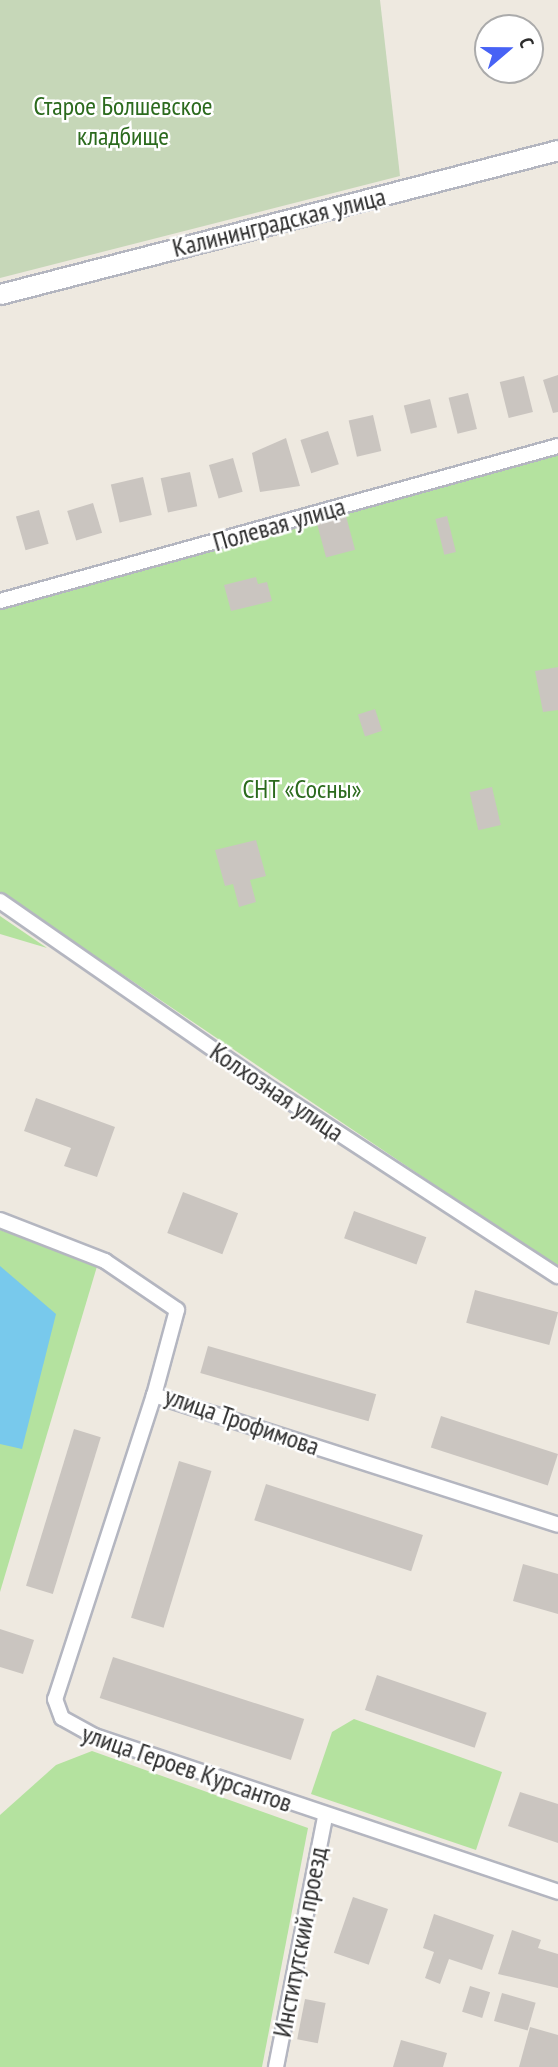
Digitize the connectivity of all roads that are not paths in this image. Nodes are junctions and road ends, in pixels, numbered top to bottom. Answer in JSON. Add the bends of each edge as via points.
{"nodes":[{"id":1,"x":558,"y":150,"type":"edge"},
{"id":2,"x":0,"y":294,"type":"edge"},
{"id":3,"x":558,"y":446,"type":"edge"},
{"id":4,"x":0,"y":601,"type":"edge"},
{"id":5,"x":0,"y":901,"type":"edge"},
{"id":6,"x":0,"y":1220,"type":"edge"},
{"id":7,"x":558,"y":1276,"type":"edge"},
{"id":8,"x":154,"y":1395,"type":"junction"},
{"id":9,"x":558,"y":1525,"type":"edge"},
{"id":10,"x":325,"y":1817,"type":"junction"},
{"id":11,"x":558,"y":1892,"type":"edge"},
{"id":12,"x":276,"y":2067,"type":"edge"}],
"edges":[{"from":1,"to":2,"type":"street","name":"Калининградская улица"},
{"from":3,"to":4,"type":"street","name":"Полевая улица"},
{"from":5,"to":7,"type":"street","name":"Колхозная улица","via":[[263,1084]]},
{"from":6,"to":8,"type":"street","name":"улица Трофимова","via":[[106,1261],[177,1310]]},
{"from":8,"to":9,"type":"street","name":"улица Трофимова"},
{"from":8,"to":10,"type":"street","name":"улица Героев Курсантов","via":[[55,1699],[58,1713],[78,1731]]},
{"from":10,"to":11,"type":"street","name":"улица Героев Курсантов"},
{"from":10,"to":12,"type":"street","name":"Институтский проезд"}]}
